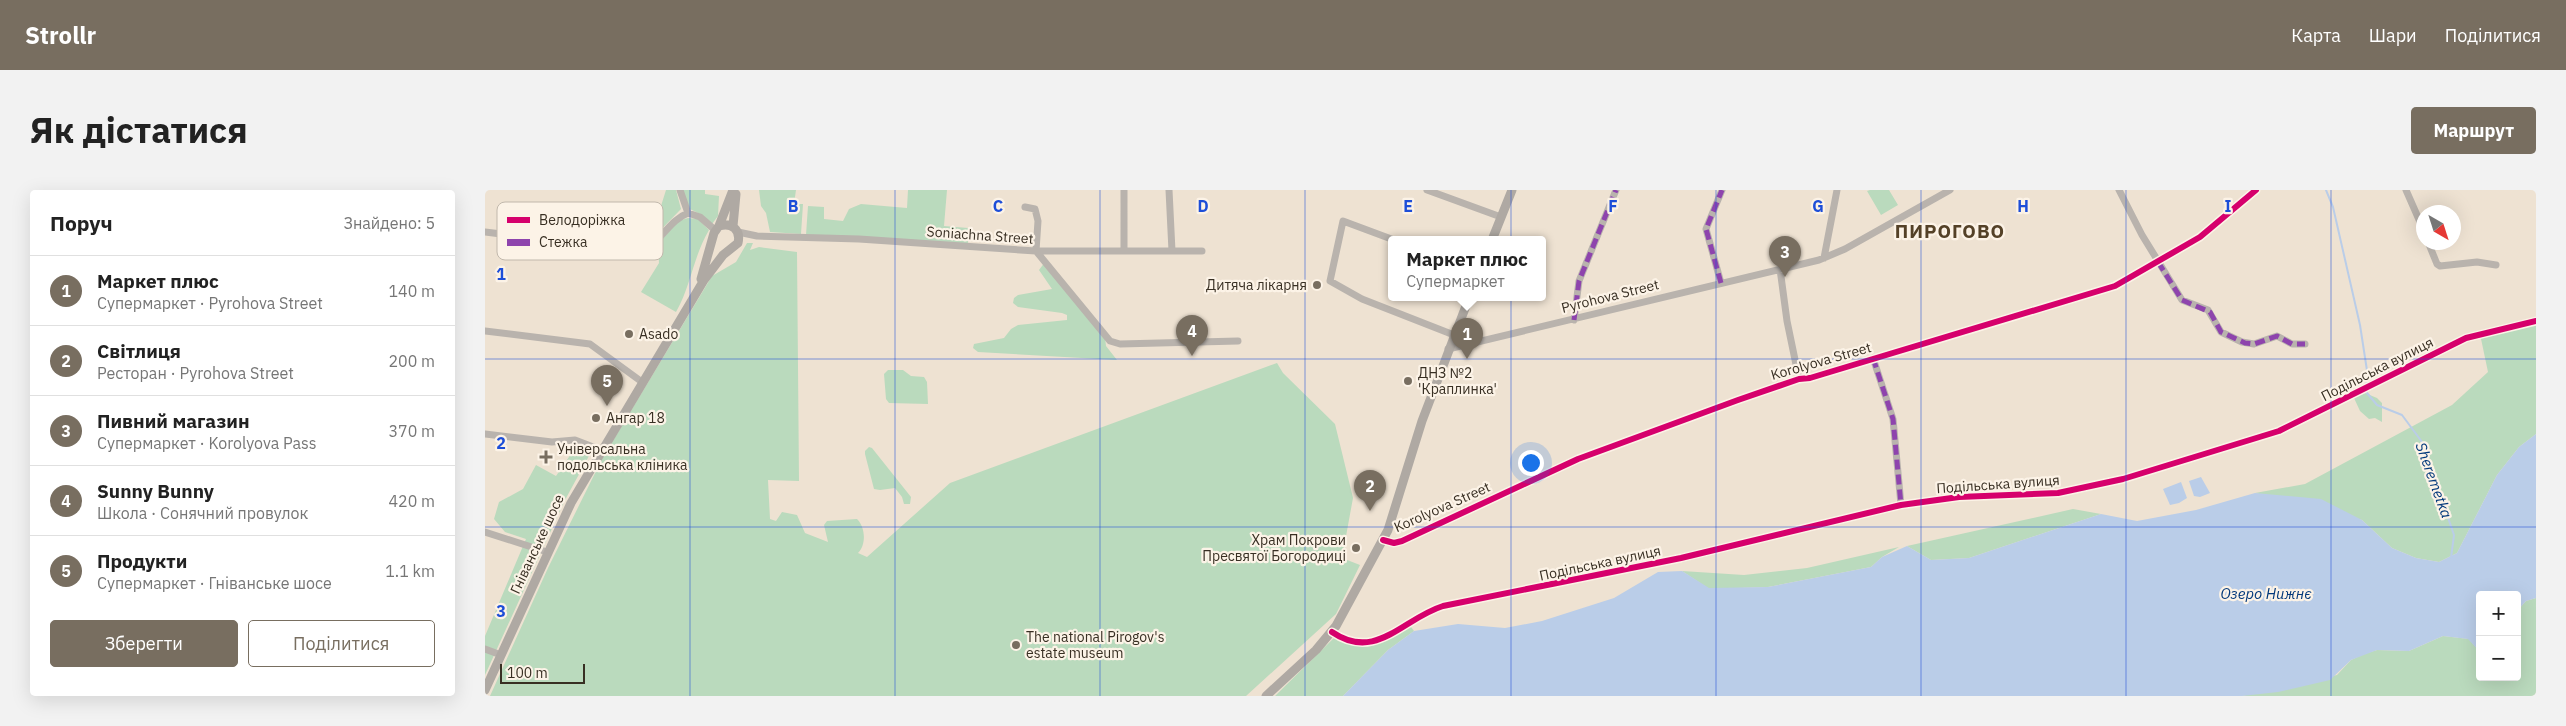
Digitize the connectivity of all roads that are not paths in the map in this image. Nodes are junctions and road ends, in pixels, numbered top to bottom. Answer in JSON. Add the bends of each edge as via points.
{"nodes":[{"id":1,"x":680,"y":190,"type":"edge"},
{"id":2,"x":733,"y":190,"type":"edge"},
{"id":3,"x":737,"y":190,"type":"edge"},
{"id":4,"x":1124,"y":190,"type":"edge"},
{"id":5,"x":1169,"y":190,"type":"edge"},
{"id":6,"x":1427,"y":190,"type":"edge"},
{"id":7,"x":1512,"y":190,"type":"edge"},
{"id":8,"x":1616,"y":190,"type":"edge"},
{"id":9,"x":1722,"y":190,"type":"edge"},
{"id":10,"x":1837,"y":190,"type":"edge"},
{"id":11,"x":1950,"y":190,"type":"edge"},
{"id":12,"x":2119,"y":190,"type":"edge"},
{"id":13,"x":2255,"y":190,"type":"edge"},
{"id":14,"x":2406,"y":190,"type":"edge"},
{"id":15,"x":2249,"y":193,"type":"edge"},
{"id":16,"x":1025,"y":206,"type":"dead end"},
{"id":17,"x":688,"y":213,"type":"junction"},
{"id":18,"x":2416,"y":214,"type":"edge"},
{"id":19,"x":1501,"y":217,"type":"junction"},
{"id":20,"x":736,"y":229,"type":"junction"},
{"id":21,"x":716,"y":231,"type":"junction"},
{"id":22,"x":663,"y":234,"type":"edge"},
{"id":23,"x":757,"y":236,"type":"junction"},
{"id":24,"x":1494,"y":236,"type":"edge"},
{"id":25,"x":1388,"y":238,"type":"edge"},
{"id":26,"x":738,"y":243,"type":"junction"},
{"id":27,"x":727,"y":250,"type":"junction"},
{"id":28,"x":2431,"y":250,"type":"edge"},
{"id":29,"x":1036,"y":251,"type":"junction"},
{"id":30,"x":1172,"y":251,"type":"junction"},
{"id":31,"x":1202,"y":251,"type":"dead end"},
{"id":32,"x":1124,"y":252,"type":"junction"},
{"id":33,"x":1824,"y":258,"type":"junction"},
{"id":34,"x":2158,"y":262,"type":"junction"},
{"id":35,"x":2496,"y":265,"type":"dead end"},
{"id":36,"x":1780,"y":269,"type":"junction"},
{"id":37,"x":1721,"y":283,"type":"junction"},
{"id":38,"x":1468,"y":301,"type":"edge"},
{"id":39,"x":686,"y":311,"type":"junction"},
{"id":40,"x":1574,"y":320,"type":"junction"},
{"id":41,"x":2536,"y":321,"type":"edge"},
{"id":42,"x":485,"y":331,"type":"edge"},
{"id":43,"x":1454,"y":335,"type":"junction"},
{"id":44,"x":1238,"y":341,"type":"dead end"},
{"id":45,"x":2305,"y":344,"type":"dead end"},
{"id":46,"x":1448,"y":349,"type":"junction"},
{"id":47,"x":1873,"y":358,"type":"junction"},
{"id":48,"x":1799,"y":379,"type":"junction"},
{"id":49,"x":642,"y":382,"type":"junction"},
{"id":50,"x":485,"y":434,"type":"edge"},
{"id":51,"x":601,"y":450,"type":"junction"},
{"id":52,"x":1901,"y":505,"type":"junction"},
{"id":53,"x":485,"y":532,"type":"edge"},
{"id":54,"x":1383,"y":540,"type":"junction"},
{"id":55,"x":547,"y":552,"type":"junction"},
{"id":56,"x":1332,"y":632,"type":"junction"},
{"id":57,"x":485,"y":649,"type":"edge"},
{"id":58,"x":501,"y":655,"type":"junction"},
{"id":59,"x":485,"y":690,"type":"edge"},
{"id":60,"x":1266,"y":696,"type":"edge"}],
"edges":[{"from":1,"to":17,"type":"street"},
{"from":2,"to":21,"type":"main road","name":"Гніванське шосе"},
{"from":3,"to":20,"type":"main road"},
{"from":4,"to":32,"type":"street"},
{"from":5,"to":30,"type":"street"},
{"from":6,"to":19,"type":"street"},
{"from":7,"to":19,"type":"main road"},
{"from":8,"to":40,"type":"street","via":[[1579,281]]},
{"from":9,"to":37,"type":"street","via":[[1706,229]]},
{"from":10,"to":33,"type":"street"},
{"from":11,"to":33,"type":"street","name":"Pyrohova Street"},
{"from":12,"to":34,"type":"street"},
{"from":13,"to":15,"type":"street","name":"Korolyova Street"},
{"from":14,"to":18,"type":"street"},
{"from":15,"to":34,"type":"street","name":"Korolyova Street","via":[[2206,232]]},
{"from":16,"to":29,"type":"street","via":[[1035,209],[1038,221]]},
{"from":17,"to":21,"type":"street","via":[[700,217]]},
{"from":17,"to":22,"type":"street","via":[[678,217]]},
{"from":19,"to":24,"type":"main road"},
{"from":20,"to":21,"type":"main road","via":[[726,224]]},
{"from":20,"to":23,"type":"street"},
{"from":20,"to":26,"type":"main road"},
{"from":21,"to":27,"type":"main road","via":[[718,248]]},
{"from":21,"to":39,"type":"main road","name":"Гніванське шосе"},
{"from":23,"to":26,"type":"street"},
{"from":23,"to":29,"type":"street","name":"Soniachna Street","via":[[859,238]]},
{"from":25,"to":43,"type":"street","via":[[1343,221],[1330,281],[1362,299]]},
{"from":26,"to":27,"type":"main road","name":"Гніванське шосе"},
{"from":27,"to":39,"type":"main road","name":"Гніванське шосе"},
{"from":28,"to":35,"type":"street","via":[[2440,266],[2477,262]]},
{"from":29,"to":32,"type":"street","name":"Soniachna Street"},
{"from":29,"to":44,"type":"street","via":[[1110,341],[1120,344]]},
{"from":30,"to":31,"type":"street","name":"Soniachna Street"},
{"from":30,"to":32,"type":"street","name":"Soniachna Street"},
{"from":33,"to":36,"type":"street","name":"Pyrohova Street"},
{"from":34,"to":45,"type":"street","via":[[2182,300],[2210,312],[2218,328],[2228,336],[2251,344],[2277,336],[2292,344]]},
{"from":34,"to":47,"type":"street","name":"Korolyova Street","via":[[2107,289]]},
{"from":36,"to":37,"type":"street","name":"Pyrohova Street"},
{"from":36,"to":48,"type":"street"},
{"from":37,"to":40,"type":"street","name":"Pyrohova Street"},
{"from":38,"to":43,"type":"main road"},
{"from":39,"to":49,"type":"main road","name":"Гніванське шосе"},
{"from":40,"to":46,"type":"street","name":"Pyrohova Street"},
{"from":41,"to":52,"type":"street","name":"Подільська вулиця","via":[[2466,338],[2279,431],[2123,479],[2058,493],[1959,497]]},
{"from":42,"to":49,"type":"street","via":[[590,344]]},
{"from":43,"to":46,"type":"main road"},
{"from":46,"to":54,"type":"main road","via":[[1419,430],[1392,523]]},
{"from":47,"to":48,"type":"street","name":"Korolyova Street"},
{"from":47,"to":52,"type":"street","via":[[1893,419]]},
{"from":48,"to":54,"type":"street","name":"Korolyova Street","via":[[1578,459],[1402,541]]},
{"from":49,"to":51,"type":"main road","name":"Гніванське шосе"},
{"from":50,"to":51,"type":"street","via":[[552,442],[575,440]]},
{"from":51,"to":55,"type":"main road","name":"Гніванське шосе"},
{"from":52,"to":56,"type":"street","name":"Подільська вулиця","via":[[1681,558],[1443,606],[1367,644],[1349,641]]},
{"from":53,"to":55,"type":"street"},
{"from":54,"to":56,"type":"main road"},
{"from":55,"to":58,"type":"main road","name":"Гніванське шосе"},
{"from":56,"to":60,"type":"main road"},
{"from":57,"to":58,"type":"street"},
{"from":58,"to":59,"type":"main road","name":"Гніванське шосе"}]}
